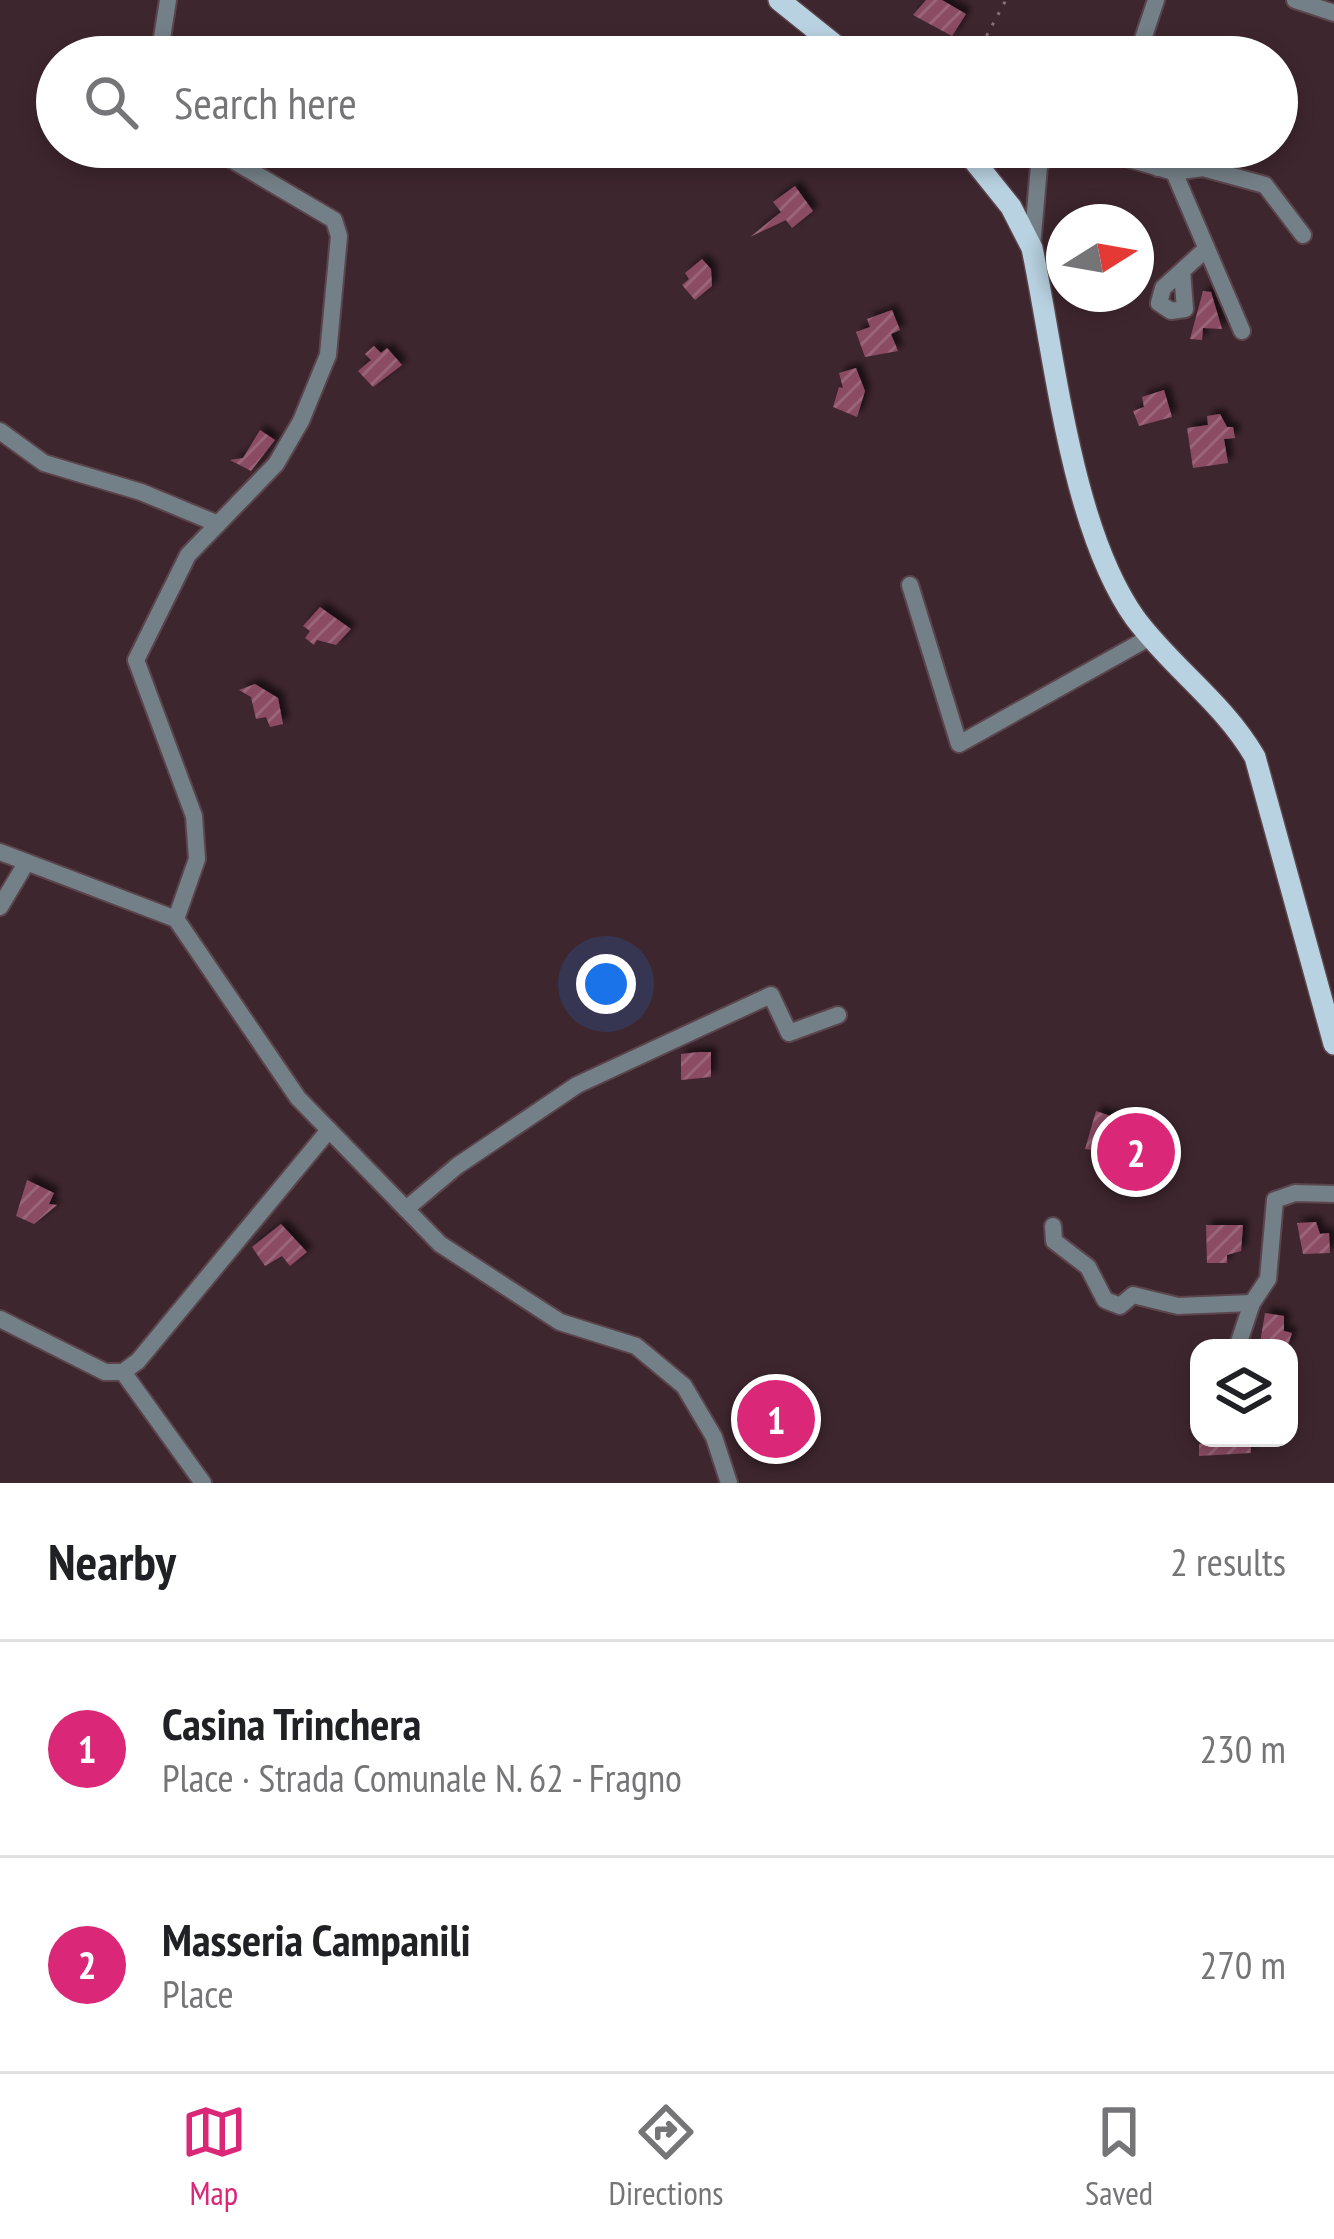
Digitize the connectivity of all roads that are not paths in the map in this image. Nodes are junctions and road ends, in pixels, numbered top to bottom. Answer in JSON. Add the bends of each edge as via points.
{"nodes":[{"id":1,"x":168,"y":0,"type":"edge"},
{"id":2,"x":779,"y":0,"type":"edge"},
{"id":3,"x":1156,"y":0,"type":"edge"},
{"id":4,"x":1295,"y":0,"type":"edge"},
{"id":5,"x":1334,"y":13,"type":"edge"},
{"id":6,"x":162,"y":36,"type":"edge"},
{"id":7,"x":824,"y":36,"type":"edge"},
{"id":8,"x":1145,"y":36,"type":"edge"},
{"id":9,"x":246,"y":168,"type":"edge"},
{"id":10,"x":980,"y":168,"type":"edge"},
{"id":11,"x":1039,"y":168,"type":"edge"},
{"id":12,"x":1160,"y":168,"type":"edge"},
{"id":13,"x":1169,"y":168,"type":"edge"},
{"id":14,"x":1166,"y":170,"type":"junction"},
{"id":15,"x":1303,"y":235,"type":"dead end"},
{"id":16,"x":1032,"y":248,"type":"junction"},
{"id":17,"x":1206,"y":249,"type":"junction"},
{"id":18,"x":1182,"y":271,"type":"dead end"},
{"id":19,"x":1242,"y":331,"type":"dead end"},
{"id":20,"x":0,"y":431,"type":"edge"},
{"id":21,"x":218,"y":524,"type":"junction"},
{"id":22,"x":910,"y":585,"type":"dead end"},
{"id":23,"x":1152,"y":636,"type":"junction"},
{"id":24,"x":0,"y":852,"type":"edge"},
{"id":25,"x":26,"y":865,"type":"junction"},
{"id":26,"x":0,"y":908,"type":"edge"},
{"id":27,"x":176,"y":919,"type":"junction"},
{"id":28,"x":838,"y":1015,"type":"dead end"},
{"id":29,"x":1334,"y":1044,"type":"edge"},
{"id":30,"x":329,"y":1130,"type":"junction"},
{"id":31,"x":1334,"y":1194,"type":"edge"},
{"id":32,"x":406,"y":1209,"type":"junction"},
{"id":33,"x":1053,"y":1226,"type":"dead end"},
{"id":34,"x":1252,"y":1303,"type":"junction"},
{"id":35,"x":0,"y":1319,"type":"edge"},
{"id":36,"x":1240,"y":1339,"type":"edge"},
{"id":37,"x":123,"y":1372,"type":"junction"},
{"id":38,"x":202,"y":1483,"type":"edge"},
{"id":39,"x":729,"y":1483,"type":"edge"}],
"edges":[{"from":1,"to":6,"type":"street"},
{"from":2,"to":7,"type":"main road"},
{"from":3,"to":8,"type":"street"},
{"from":4,"to":5,"type":"street"},
{"from":9,"to":21,"type":"street","via":[[334,220],[339,236],[328,355],[301,422],[276,464]]},
{"from":10,"to":16,"type":"main road"},
{"from":11,"to":16,"type":"street"},
{"from":12,"to":14,"type":"street"},
{"from":13,"to":14,"type":"street"},
{"from":14,"to":15,"type":"street","via":[[1203,168],[1264,185]]},
{"from":14,"to":17,"type":"street"},
{"from":16,"to":23,"type":"main road","via":[[1090,526],[1111,577]]},
{"from":17,"to":18,"type":"street"},
{"from":17,"to":19,"type":"street"},
{"from":20,"to":21,"type":"street","via":[[44,463]]},
{"from":21,"to":27,"type":"street","via":[[188,555],[136,660],[194,816],[197,860]]},
{"from":22,"to":23,"type":"street","via":[[958,744]]},
{"from":23,"to":29,"type":"main road","via":[[1233,719],[1255,757]]},
{"from":24,"to":25,"type":"street"},
{"from":25,"to":26,"type":"street"},
{"from":25,"to":27,"type":"street"},
{"from":27,"to":30,"type":"street","via":[[298,1098]]},
{"from":28,"to":32,"type":"street","via":[[789,1034],[771,995],[754,1002],[577,1085]]},
{"from":30,"to":32,"type":"street"},
{"from":30,"to":37,"type":"street"},
{"from":31,"to":34,"type":"street","via":[[1277,1196],[1268,1280]]},
{"from":32,"to":39,"type":"street","via":[[440,1244],[560,1322],[637,1346],[684,1386],[714,1436]]},
{"from":33,"to":34,"type":"street","via":[[1054,1241],[1088,1268],[1105,1300],[1120,1306],[1133,1295],[1178,1306]]},
{"from":34,"to":36,"type":"street"},
{"from":35,"to":37,"type":"street","via":[[105,1372]]},
{"from":37,"to":38,"type":"street"}]}
